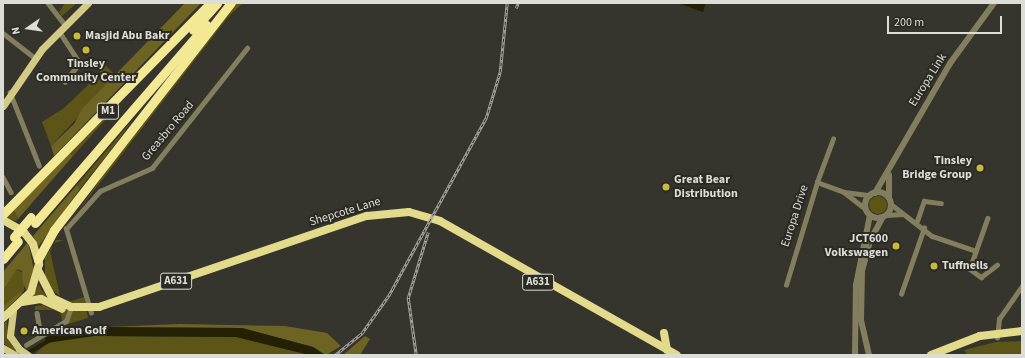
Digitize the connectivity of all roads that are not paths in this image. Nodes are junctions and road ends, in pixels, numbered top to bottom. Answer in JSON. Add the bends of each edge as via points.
{"nodes":[{"id":1,"x":48,"y":3,"type":"edge"},
{"id":2,"x":88,"y":3,"type":"edge"},
{"id":3,"x":210,"y":3,"type":"edge"},
{"id":4,"x":217,"y":3,"type":"edge"},
{"id":5,"x":226,"y":3,"type":"edge"},
{"id":6,"x":231,"y":3,"type":"edge"},
{"id":7,"x":994,"y":3,"type":"edge"},
{"id":8,"x":65,"y":25,"type":"junction"},
{"id":9,"x":59,"y":31,"type":"junction"},
{"id":10,"x":3,"y":33,"type":"edge"},
{"id":11,"x":247,"y":48,"type":"dead end"},
{"id":12,"x":35,"y":58,"type":"junction"},
{"id":13,"x":65,"y":82,"type":"dead end"},
{"id":14,"x":10,"y":92,"type":"junction"},
{"id":15,"x":3,"y":106,"type":"edge"},
{"id":16,"x":832,"y":139,"type":"dead end"},
{"id":17,"x":39,"y":165,"type":"dead end"},
{"id":18,"x":889,"y":173,"type":"junction"},
{"id":19,"x":3,"y":177,"type":"edge"},
{"id":20,"x":817,"y":182,"type":"junction"},
{"id":21,"x":11,"y":192,"type":"dead end"},
{"id":22,"x":844,"y":192,"type":"junction"},
{"id":23,"x":873,"y":194,"type":"junction"},
{"id":24,"x":890,"y":201,"type":"junction"},
{"id":25,"x":941,"y":203,"type":"dead end"},
{"id":26,"x":866,"y":208,"type":"junction"},
{"id":27,"x":3,"y":214,"type":"edge"},
{"id":28,"x":902,"y":214,"type":"junction"},
{"id":29,"x":870,"y":215,"type":"junction"},
{"id":30,"x":885,"y":216,"type":"junction"},
{"id":31,"x":988,"y":218,"type":"dead end"},
{"id":32,"x":3,"y":220,"type":"edge"},
{"id":33,"x":33,"y":220,"type":"junction"},
{"id":34,"x":918,"y":221,"type":"junction"},
{"id":35,"x":924,"y":228,"type":"junction"},
{"id":36,"x":16,"y":239,"type":"junction"},
{"id":37,"x":3,"y":250,"type":"edge"},
{"id":38,"x":976,"y":251,"type":"junction"},
{"id":39,"x":3,"y":259,"type":"edge"},
{"id":40,"x":38,"y":259,"type":"junction"},
{"id":41,"x":998,"y":265,"type":"dead end"},
{"id":42,"x":38,"y":270,"type":"junction"},
{"id":43,"x":786,"y":285,"type":"dead end"},
{"id":44,"x":1022,"y":286,"type":"edge"},
{"id":45,"x":901,"y":294,"type":"dead end"},
{"id":46,"x":22,"y":302,"type":"junction"},
{"id":47,"x":71,"y":310,"type":"junction"},
{"id":48,"x":13,"y":311,"type":"junction"},
{"id":49,"x":90,"y":311,"type":"junction"},
{"id":50,"x":37,"y":313,"type":"dead end"},
{"id":51,"x":3,"y":318,"type":"edge"},
{"id":52,"x":1022,"y":331,"type":"edge"},
{"id":53,"x":664,"y":333,"type":"dead end"},
{"id":54,"x":41,"y":335,"type":"junction"},
{"id":55,"x":997,"y":335,"type":"junction"},
{"id":56,"x":1022,"y":337,"type":"edge"},
{"id":57,"x":975,"y":339,"type":"junction"},
{"id":58,"x":26,"y":345,"type":"dead end"},
{"id":59,"x":3,"y":348,"type":"edge"},
{"id":60,"x":667,"y":352,"type":"edge"},
{"id":61,"x":15,"y":353,"type":"edge"},
{"id":62,"x":28,"y":355,"type":"edge"},
{"id":63,"x":677,"y":355,"type":"edge"},
{"id":64,"x":855,"y":355,"type":"edge"},
{"id":65,"x":868,"y":355,"type":"edge"},
{"id":66,"x":932,"y":355,"type":"edge"},
{"id":67,"x":942,"y":355,"type":"edge"}],
"edges":[{"from":1,"to":8,"type":"street"},
{"from":2,"to":8,"type":"main road"},
{"from":3,"to":27,"type":"highway","number":"M1","via":[[117,102]]},
{"from":4,"to":33,"type":"highway","number":"M1"},
{"from":5,"to":33,"type":"highway","number":"M1"},
{"from":6,"to":40,"type":"highway","via":[[54,230]]},
{"from":7,"to":18,"type":"street","name":"Europa Link","via":[[922,109]]},
{"from":8,"to":9,"type":"main road"},
{"from":9,"to":12,"type":"main road"},
{"from":9,"to":13,"type":"street","via":[[80,63]]},
{"from":10,"to":12,"type":"street"},
{"from":11,"to":49,"type":"street","name":"Greasbro Road","via":[[152,168],[100,191],[66,229]]},
{"from":12,"to":14,"type":"main road"},
{"from":14,"to":15,"type":"main road"},
{"from":14,"to":17,"type":"street","via":[[15,98]]},
{"from":16,"to":20,"type":"street"},
{"from":18,"to":23,"type":"street","name":"Europa Link"},
{"from":18,"to":24,"type":"street","name":"Europa Link"},
{"from":19,"to":21,"type":"street"},
{"from":20,"to":22,"type":"street","name":"Europa Drive"},
{"from":20,"to":43,"type":"street","name":"Europa Drive"},
{"from":22,"to":23,"type":"street","name":"Europa Drive"},
{"from":22,"to":26,"type":"street","name":"Europa Drive"},
{"from":23,"to":24,"type":"street"},
{"from":23,"to":26,"type":"street","name":"Europa Link"},
{"from":24,"to":28,"type":"street"},
{"from":24,"to":30,"type":"street","name":"Europa Link"},
{"from":25,"to":34,"type":"street","via":[[924,201]]},
{"from":26,"to":29,"type":"street"},
{"from":28,"to":30,"type":"street"},
{"from":28,"to":34,"type":"street"},
{"from":29,"to":30,"type":"street"},
{"from":29,"to":64,"type":"street","via":[[856,285]]},
{"from":30,"to":65,"type":"street","via":[[870,241],[862,271],[861,325]]},
{"from":31,"to":38,"type":"street"},
{"from":32,"to":40,"type":"highway","number":"A631","via":[[23,231]]},
{"from":33,"to":36,"type":"highway","number":"M1"},
{"from":34,"to":35,"type":"street"},
{"from":35,"to":38,"type":"street","via":[[932,236]]},
{"from":35,"to":45,"type":"street"},
{"from":36,"to":37,"type":"highway","number":"M1"},
{"from":36,"to":39,"type":"highway","number":"M1"},
{"from":38,"to":41,"type":"street","via":[[970,266],[976,276],[984,276]]},
{"from":40,"to":42,"type":"highway","number":"A631"},
{"from":42,"to":46,"type":"highway","number":"A631","via":[[31,292]]},
{"from":42,"to":47,"type":"highway","name":"Shepcote Lane","number":"A631","via":[[52,298]]},
{"from":44,"to":55,"type":"street","via":[[999,319]]},
{"from":46,"to":47,"type":"highway","name":"Shepcote Lane","number":"A631","via":[[41,299]]},
{"from":46,"to":48,"type":"highway","number":"A631"},
{"from":47,"to":49,"type":"highway","name":"Shepcote Lane","number":"A631"},
{"from":47,"to":54,"type":"street","via":[[66,321]]},
{"from":48,"to":51,"type":"highway","number":"A631"},
{"from":48,"to":61,"type":"main road","via":[[9,332]]},
{"from":49,"to":60,"type":"highway","name":"Shepcote Lane","number":"A631","via":[[367,216],[404,211],[440,221]]},
{"from":50,"to":54,"type":"street"},
{"from":52,"to":55,"type":"highway"},
{"from":53,"to":60,"type":"highway"},
{"from":54,"to":58,"type":"street"},
{"from":55,"to":56,"type":"highway"},
{"from":55,"to":57,"type":"highway"},
{"from":57,"to":66,"type":"highway"},
{"from":57,"to":67,"type":"highway"},
{"from":59,"to":61,"type":"main road"},
{"from":60,"to":63,"type":"highway","name":"Shepcote Lane","number":"A631"},
{"from":61,"to":62,"type":"main road"}]}
